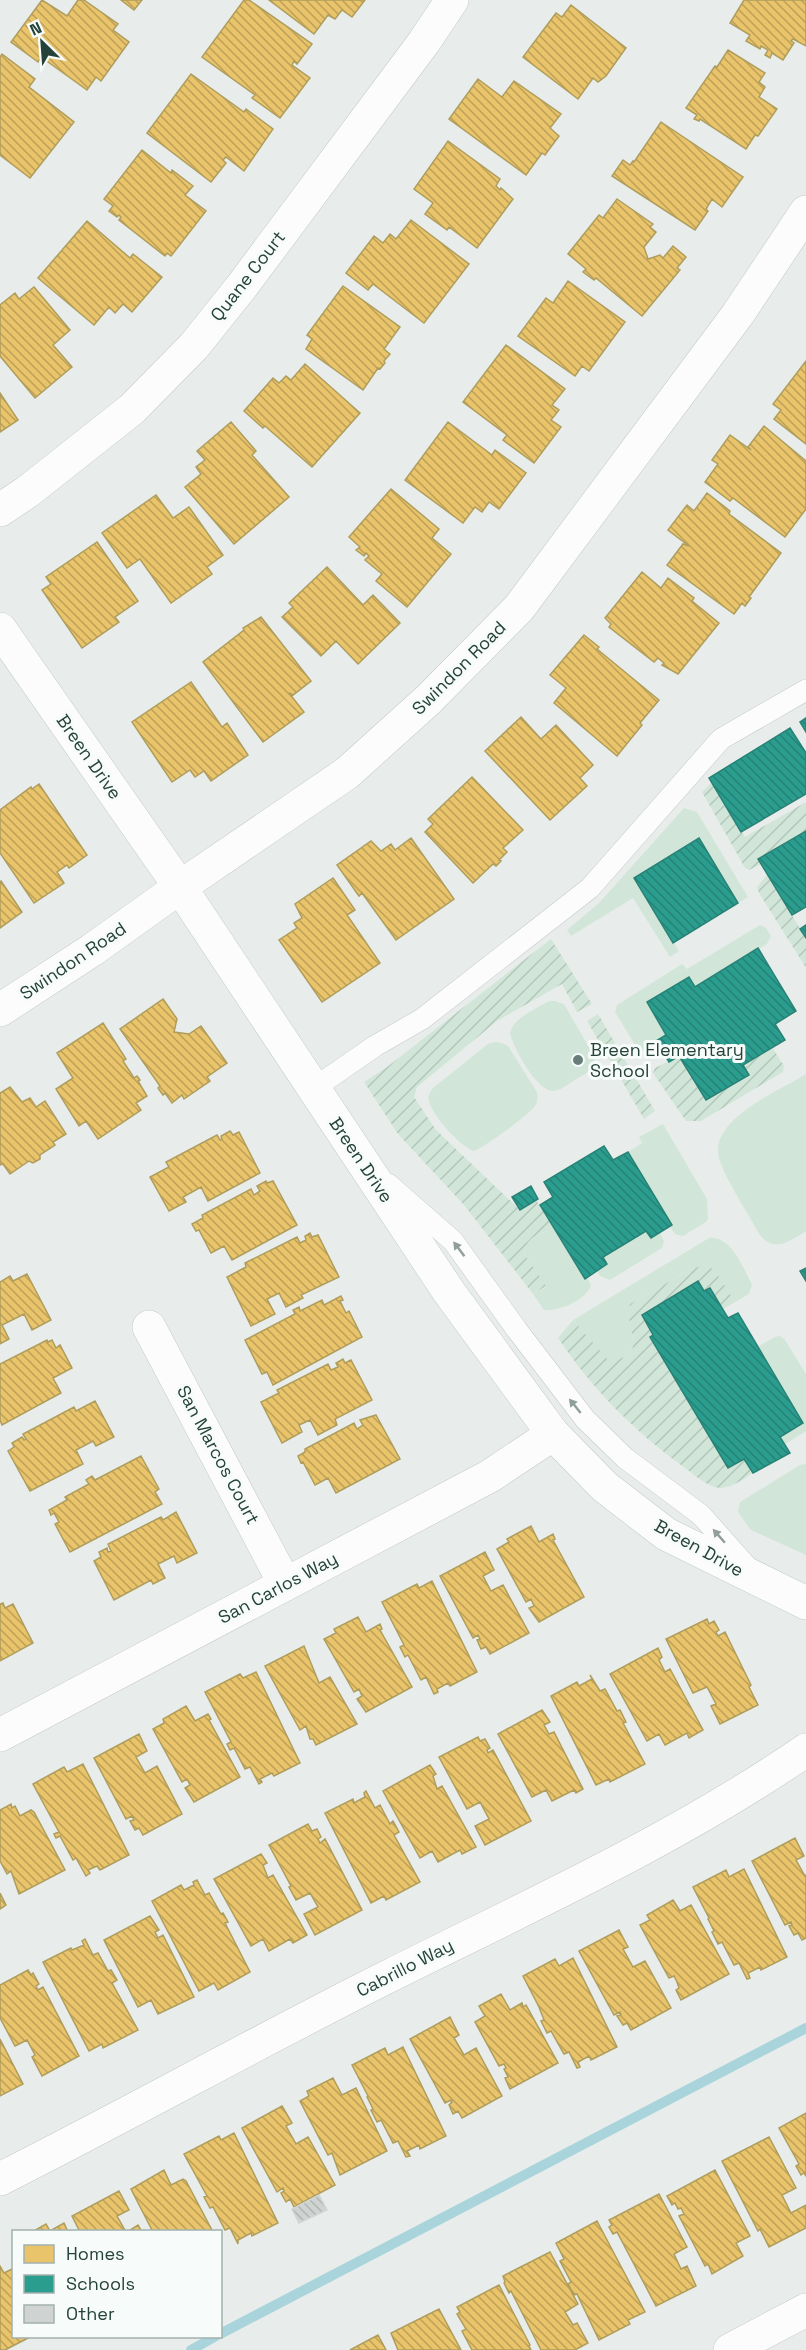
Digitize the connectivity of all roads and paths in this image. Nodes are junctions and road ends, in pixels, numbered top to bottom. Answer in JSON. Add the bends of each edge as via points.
{"nodes":[{"id":1,"x":452,"y":0,"type":"edge"},
{"id":2,"x":806,"y":212,"type":"edge"},
{"id":3,"x":0,"y":510,"type":"edge"},
{"id":4,"x":0,"y":629,"type":"edge"},
{"id":5,"x":806,"y":690,"type":"edge"},
{"id":6,"x":180,"y":887,"type":"junction"},
{"id":7,"x":0,"y":1010,"type":"edge"},
{"id":8,"x":313,"y":1089,"type":"junction"},
{"id":9,"x":361,"y":1160,"type":"junction"},
{"id":10,"x":149,"y":1327,"type":"dead end"},
{"id":11,"x":553,"y":1434,"type":"junction"},
{"id":12,"x":758,"y":1580,"type":"junction"},
{"id":13,"x":285,"y":1584,"type":"junction"},
{"id":14,"x":806,"y":1603,"type":"edge"},
{"id":15,"x":0,"y":1735,"type":"edge"},
{"id":16,"x":806,"y":1750,"type":"edge"},
{"id":17,"x":0,"y":2179,"type":"edge"},
{"id":18,"x":806,"y":2310,"type":"edge"},
{"id":19,"x":730,"y":2350,"type":"edge"}],
"edges":[{"from":1,"to":3,"type":"street","name":"Quane Court","via":[[194,346],[132,409]]},
{"from":2,"to":6,"type":"street","name":"Swindon Road","via":[[738,314],[519,608],[428,700],[347,773]]},
{"from":4,"to":6,"type":"street","name":"Breen Drive"},
{"from":5,"to":8,"type":"lane","via":[[721,739],[590,888],[422,1019]]},
{"from":6,"to":7,"type":"street","name":"Swindon Road"},
{"from":6,"to":8,"type":"street","name":"Breen Drive"},
{"from":8,"to":9,"type":"street","name":"Breen Drive"},
{"from":9,"to":11,"type":"street","name":"Breen Drive","via":[[449,1292]]},
{"from":12,"to":9,"type":"lane","one_way":true,"via":[[701,1515],[625,1458],[585,1419],[453,1241]]},
{"from":10,"to":13,"type":"street","name":"San Marcos Court"},
{"from":11,"to":12,"type":"street","name":"Breen Drive","via":[[605,1487],[666,1534]]},
{"from":11,"to":13,"type":"street","name":"San Carlos Way","via":[[490,1476]]},
{"from":12,"to":14,"type":"street","name":"Breen Drive"},
{"from":13,"to":15,"type":"street","name":"San Carlos Way"},
{"from":16,"to":17,"type":"street","name":"Cabrillo Way","via":[[752,1787],[601,1870]]},
{"from":18,"to":19,"type":"street"}]}
